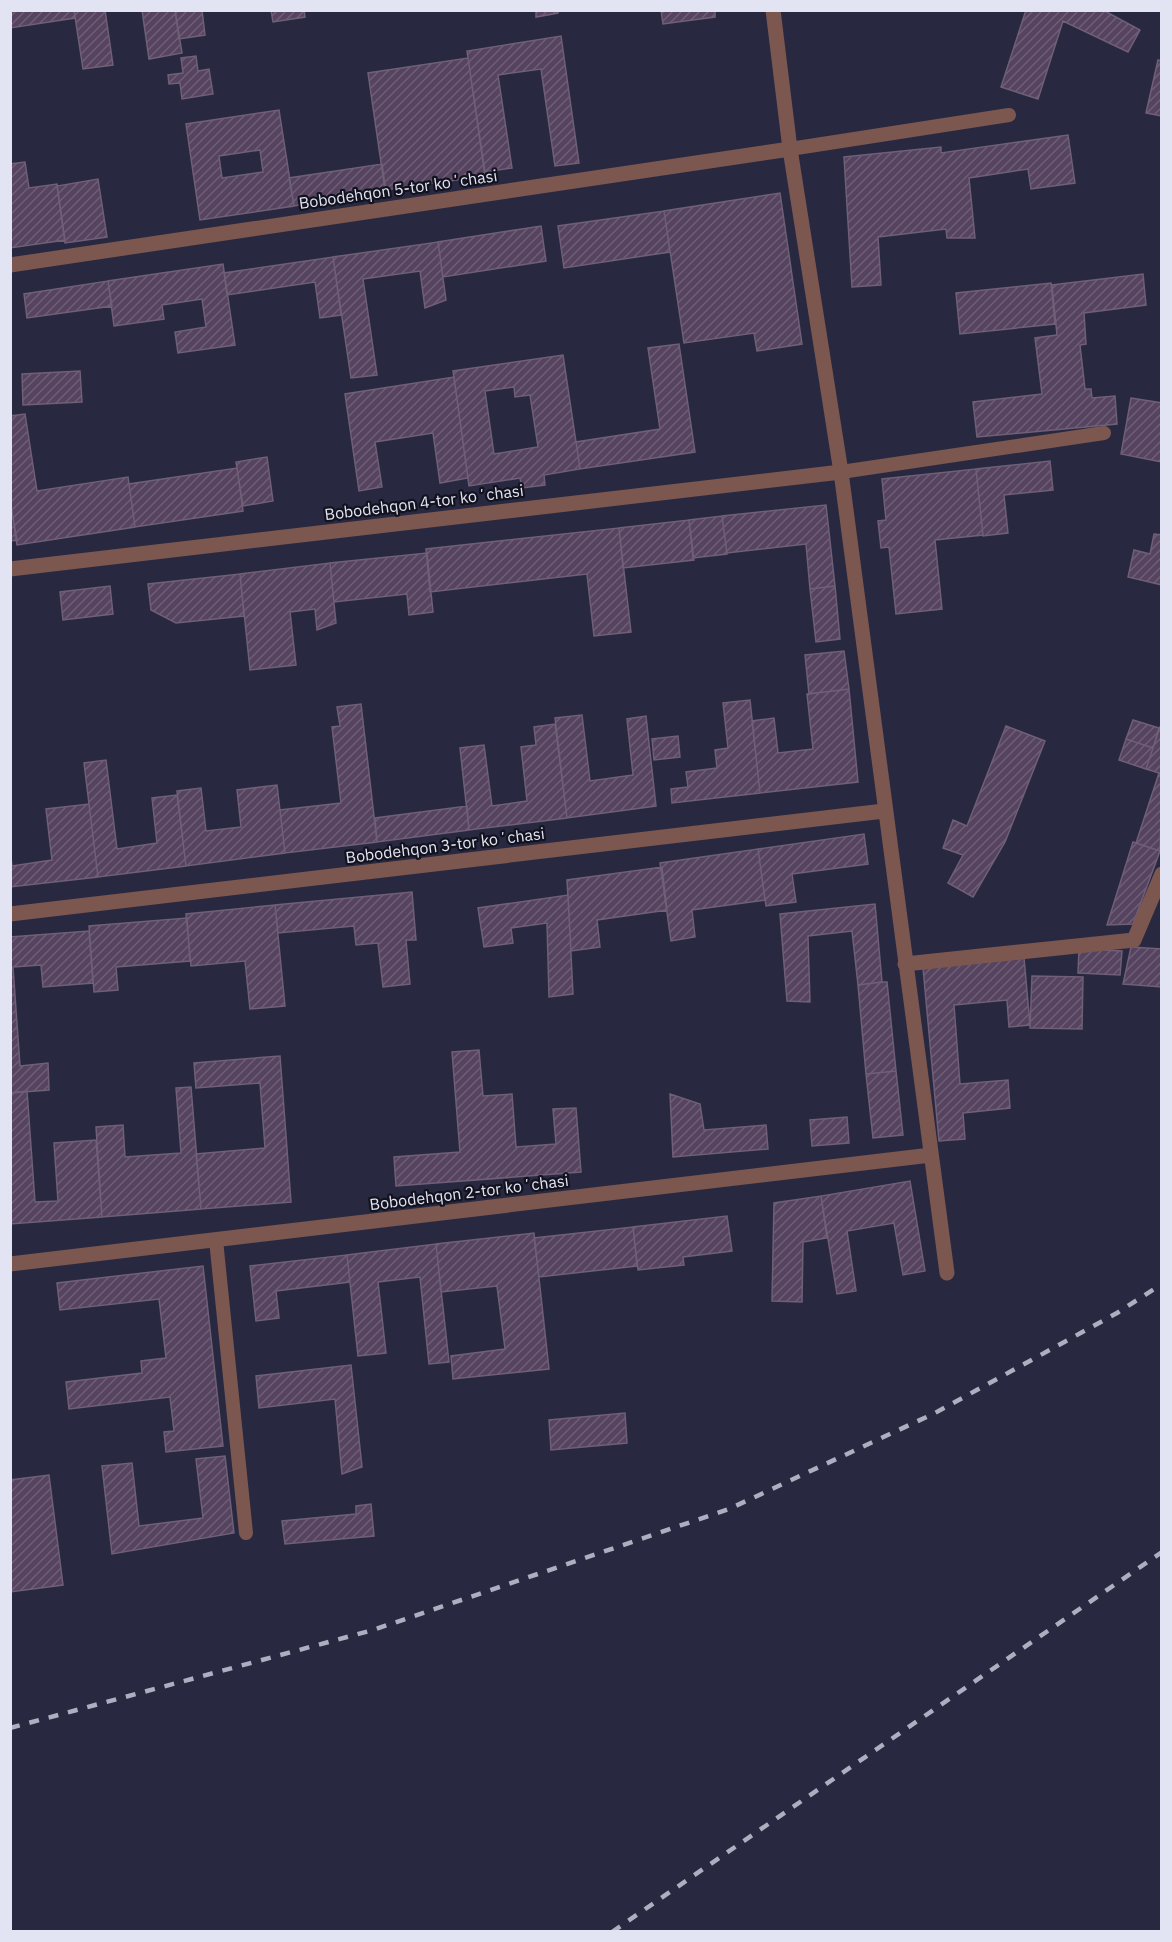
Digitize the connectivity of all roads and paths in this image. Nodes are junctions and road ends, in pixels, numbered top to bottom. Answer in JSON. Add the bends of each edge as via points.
{"nodes":[{"id":1,"x":773,"y":10,"type":"edge"},
{"id":2,"x":1009,"y":115,"type":"dead end"},
{"id":3,"x":790,"y":149,"type":"junction"},
{"id":4,"x":10,"y":265,"type":"edge"},
{"id":5,"x":1104,"y":433,"type":"dead end"},
{"id":6,"x":841,"y":472,"type":"junction"},
{"id":7,"x":10,"y":569,"type":"edge"},
{"id":8,"x":884,"y":811,"type":"junction"},
{"id":9,"x":1161,"y":874,"type":"edge"},
{"id":10,"x":10,"y":914,"type":"edge"},
{"id":11,"x":905,"y":964,"type":"junction"},
{"id":12,"x":931,"y":1155,"type":"junction"},
{"id":13,"x":216,"y":1240,"type":"junction"},
{"id":14,"x":10,"y":1264,"type":"edge"},
{"id":15,"x":947,"y":1273,"type":"dead end"},
{"id":16,"x":246,"y":1533,"type":"dead end"}],
"edges":[{"from":1,"to":3,"type":"street"},
{"from":2,"to":3,"type":"lane"},
{"from":3,"to":4,"type":"street","name":"Bobodehqon 5-tor koʼchasi"},
{"from":3,"to":6,"type":"street"},
{"from":5,"to":6,"type":"lane"},
{"from":6,"to":7,"type":"street","name":"Bobodehqon 4-tor koʼchasi"},
{"from":6,"to":8,"type":"street"},
{"from":8,"to":10,"type":"street","name":"Bobodehqon 3-tor koʼchasi"},
{"from":8,"to":11,"type":"street"},
{"from":9,"to":11,"type":"street","via":[[1134,940]]},
{"from":11,"to":12,"type":"street"},
{"from":12,"to":13,"type":"street","name":"Bobodehqon 2-tor koʼchasi"},
{"from":12,"to":15,"type":"street"},
{"from":13,"to":14,"type":"street","name":"Bobodehqon 2-tor koʼchasi"},
{"from":13,"to":16,"type":"lane"}]}
